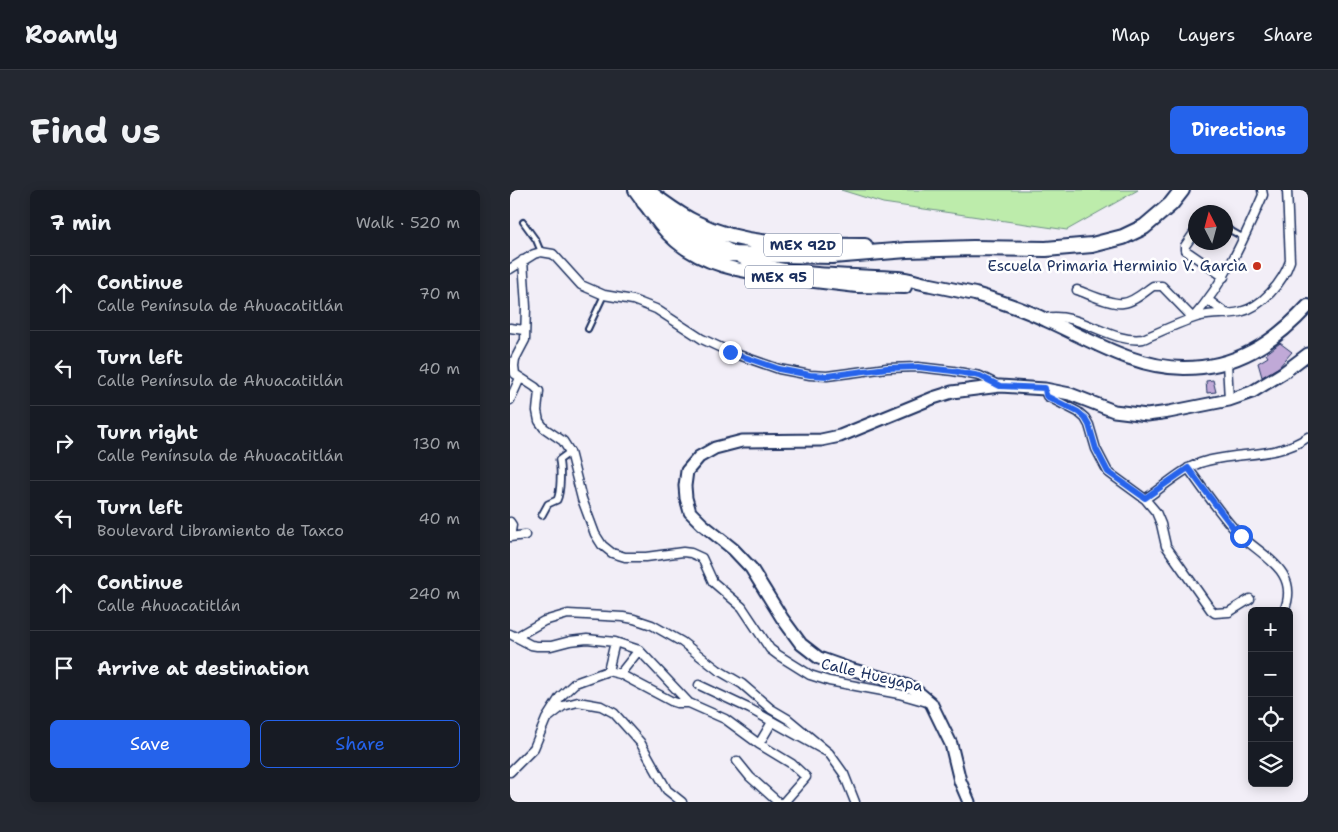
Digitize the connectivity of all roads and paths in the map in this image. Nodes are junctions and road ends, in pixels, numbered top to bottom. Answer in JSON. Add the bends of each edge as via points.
{"nodes":[{"id":1,"x":635,"y":190,"type":"edge"},
{"id":2,"x":1182,"y":190,"type":"edge"},
{"id":3,"x":1262,"y":190,"type":"edge"},
{"id":4,"x":1287,"y":190,"type":"edge"},
{"id":5,"x":643,"y":194,"type":"edge"},
{"id":6,"x":523,"y":222,"type":"dead end"},
{"id":7,"x":1233,"y":232,"type":"edge"},
{"id":8,"x":1244,"y":238,"type":"junction"},
{"id":9,"x":1188,"y":241,"type":"edge"},
{"id":10,"x":973,"y":248,"type":"junction"},
{"id":11,"x":541,"y":252,"type":"junction"},
{"id":12,"x":737,"y":254,"type":"junction"},
{"id":13,"x":523,"y":260,"type":"junction"},
{"id":14,"x":510,"y":269,"type":"edge"},
{"id":15,"x":1224,"y":277,"type":"junction"},
{"id":16,"x":940,"y":287,"type":"junction"},
{"id":17,"x":1077,"y":290,"type":"dead end"},
{"id":18,"x":604,"y":295,"type":"junction"},
{"id":19,"x":1208,"y":300,"type":"junction"},
{"id":20,"x":1308,"y":306,"type":"edge"},
{"id":21,"x":1226,"y":314,"type":"junction"},
{"id":22,"x":1193,"y":318,"type":"junction"},
{"id":23,"x":1045,"y":319,"type":"junction"},
{"id":24,"x":510,"y":328,"type":"edge"},
{"id":25,"x":588,"y":329,"type":"dead end"},
{"id":26,"x":524,"y":330,"type":"junction"},
{"id":27,"x":1308,"y":354,"type":"edge"},
{"id":28,"x":1227,"y":363,"type":"junction"},
{"id":29,"x":520,"y":378,"type":"junction"},
{"id":30,"x":1000,"y":386,"type":"junction"},
{"id":31,"x":1045,"y":388,"type":"junction"},
{"id":32,"x":510,"y":400,"type":"edge"},
{"id":33,"x":1229,"y":400,"type":"junction"},
{"id":34,"x":1308,"y":437,"type":"edge"},
{"id":35,"x":570,"y":452,"type":"junction"},
{"id":36,"x":1188,"y":468,"type":"junction"},
{"id":37,"x":1145,"y":498,"type":"junction"},
{"id":38,"x":542,"y":515,"type":"dead end"},
{"id":39,"x":510,"y":522,"type":"edge"},
{"id":40,"x":525,"y":535,"type":"dead end"},
{"id":41,"x":510,"y":537,"type":"edge"},
{"id":42,"x":1250,"y":598,"type":"dead end"},
{"id":43,"x":1285,"y":607,"type":"edge"},
{"id":44,"x":513,"y":635,"type":"edge"},
{"id":45,"x":616,"y":642,"type":"junction"},
{"id":46,"x":639,"y":650,"type":"junction"},
{"id":47,"x":608,"y":672,"type":"junction"},
{"id":48,"x":620,"y":674,"type":"junction"},
{"id":49,"x":699,"y":685,"type":"dead end"},
{"id":50,"x":689,"y":702,"type":"junction"},
{"id":51,"x":931,"y":703,"type":"junction"},
{"id":52,"x":546,"y":719,"type":"junction"},
{"id":53,"x":772,"y":722,"type":"junction"},
{"id":54,"x":759,"y":744,"type":"junction"},
{"id":55,"x":829,"y":754,"type":"junction"},
{"id":56,"x":737,"y":761,"type":"dead end"},
{"id":57,"x":510,"y":772,"type":"edge"},
{"id":58,"x":682,"y":802,"type":"edge"},
{"id":59,"x":778,"y":802,"type":"edge"},
{"id":60,"x":784,"y":802,"type":"edge"},
{"id":61,"x":855,"y":802,"type":"edge"},
{"id":62,"x":969,"y":802,"type":"edge"}],
"edges":[{"from":1,"to":5,"type":"main road","number":"MEX 95"},
{"from":2,"to":10,"type":"highway","number":"MEX 92D","via":[[1144,227],[1109,241],[1075,248]]},
{"from":3,"to":8,"type":"street","via":[[1263,195]]},
{"from":4,"to":21,"type":"street","via":[[1290,246],[1287,270],[1263,300],[1251,308]]},
{"from":5,"to":10,"type":"highway","number":"MEX 92D","via":[[696,223],[762,243],[866,246],[906,243]]},
{"from":5,"to":12,"type":"highway","number":"MEX 92D","via":[[668,226],[698,246]]},
{"from":5,"to":16,"type":"main road","number":"MEX 95","via":[[659,222],[675,241],[696,254],[736,270],[856,286]]},
{"from":6,"to":11,"type":"lane"},
{"from":7,"to":8,"type":"lane"},
{"from":8,"to":15,"type":"street"},
{"from":9,"to":15,"type":"street","via":[[1185,250]]},
{"from":10,"to":12,"type":"highway","number":"MEX 92D","via":[[832,256]]},
{"from":11,"to":13,"type":"street"},
{"from":11,"to":18,"type":"street","via":[[553,254],[582,285]]},
{"from":12,"to":16,"type":"main road","number":"MEX 95","via":[[750,262],[772,268],[900,278]]},
{"from":13,"to":14,"type":"street"},
{"from":13,"to":26,"type":"street"},
{"from":15,"to":19,"type":"street"},
{"from":16,"to":23,"type":"main road","number":"MEX 95","via":[[1000,302]]},
{"from":17,"to":22,"type":"street","via":[[1123,303],[1158,285]]},
{"from":18,"to":25,"type":"lane"},
{"from":18,"to":30,"type":"street","via":[[633,300],[656,309],[702,339],[779,369],[827,376],[918,367],[980,376]]},
{"from":19,"to":21,"type":"street"},
{"from":19,"to":22,"type":"street"},
{"from":20,"to":28,"type":"main road","number":"MEX 95","via":[[1283,330],[1244,356]]},
{"from":21,"to":22,"type":"street"},
{"from":22,"to":23,"type":"street","via":[[1137,340],[1062,318]]},
{"from":23,"to":28,"type":"main road","number":"MEX 95","via":[[1149,365],[1183,368]]},
{"from":24,"to":26,"type":"street"},
{"from":26,"to":29,"type":"street","via":[[525,340],[514,366],[515,374]]},
{"from":27,"to":33,"type":"main road","via":[[1267,384]]},
{"from":28,"to":33,"type":"street"},
{"from":29,"to":32,"type":"street"},
{"from":29,"to":35,"type":"street","via":[[538,391],[538,421],[563,441]]},
{"from":30,"to":31,"type":"main road"},
{"from":30,"to":51,"type":"main road","via":[[952,392],[840,436],[821,440],[742,441],[715,448],[699,457],[687,471],[685,486],[690,512],[752,568],[801,644],[819,658],[913,688]]},
{"from":31,"to":33,"type":"main road","via":[[1128,414],[1169,412]]},
{"from":31,"to":37,"type":"street","via":[[1046,396],[1085,418],[1108,472]]},
{"from":34,"to":36,"type":"street","via":[[1285,449],[1210,460]]},
{"from":35,"to":38,"type":"street","via":[[559,460],[560,496],[548,504]]},
{"from":35,"to":51,"type":"street","name":"Calle Hueyapa","via":[[595,534],[612,553],[625,557],[691,552],[702,558],[713,582],[742,607],[770,649],[810,675]]},
{"from":36,"to":37,"type":"street"},
{"from":36,"to":43,"type":"street","via":[[1234,529],[1282,571],[1288,584]]},
{"from":37,"to":42,"type":"street","via":[[1156,512],[1166,546],[1211,610],[1215,613],[1229,612]]},
{"from":39,"to":41,"type":"street"},
{"from":40,"to":41,"type":"street"},
{"from":44,"to":45,"type":"street","via":[[537,646],[587,639]]},
{"from":44,"to":55,"type":"street","via":[[568,614],[634,619],[652,625],[742,684]]},
{"from":45,"to":46,"type":"street"},
{"from":45,"to":47,"type":"street"},
{"from":46,"to":48,"type":"street"},
{"from":46,"to":50,"type":"street"},
{"from":47,"to":48,"type":"street"},
{"from":47,"to":52,"type":"street","via":[[576,683],[560,697]]},
{"from":48,"to":50,"type":"street","via":[[671,701]]},
{"from":49,"to":53,"type":"street"},
{"from":50,"to":54,"type":"street","via":[[725,719]]},
{"from":51,"to":62,"type":"main road","via":[[951,744]]},
{"from":52,"to":57,"type":"street","via":[[534,748]]},
{"from":52,"to":58,"type":"street","via":[[563,706],[578,702],[601,706],[614,713],[640,742],[667,790]]},
{"from":53,"to":54,"type":"street"},
{"from":53,"to":55,"type":"street"},
{"from":54,"to":60,"type":"street","via":[[792,764],[806,777]]},
{"from":55,"to":61,"type":"street","via":[[844,774]]},
{"from":56,"to":59,"type":"street"}]}
